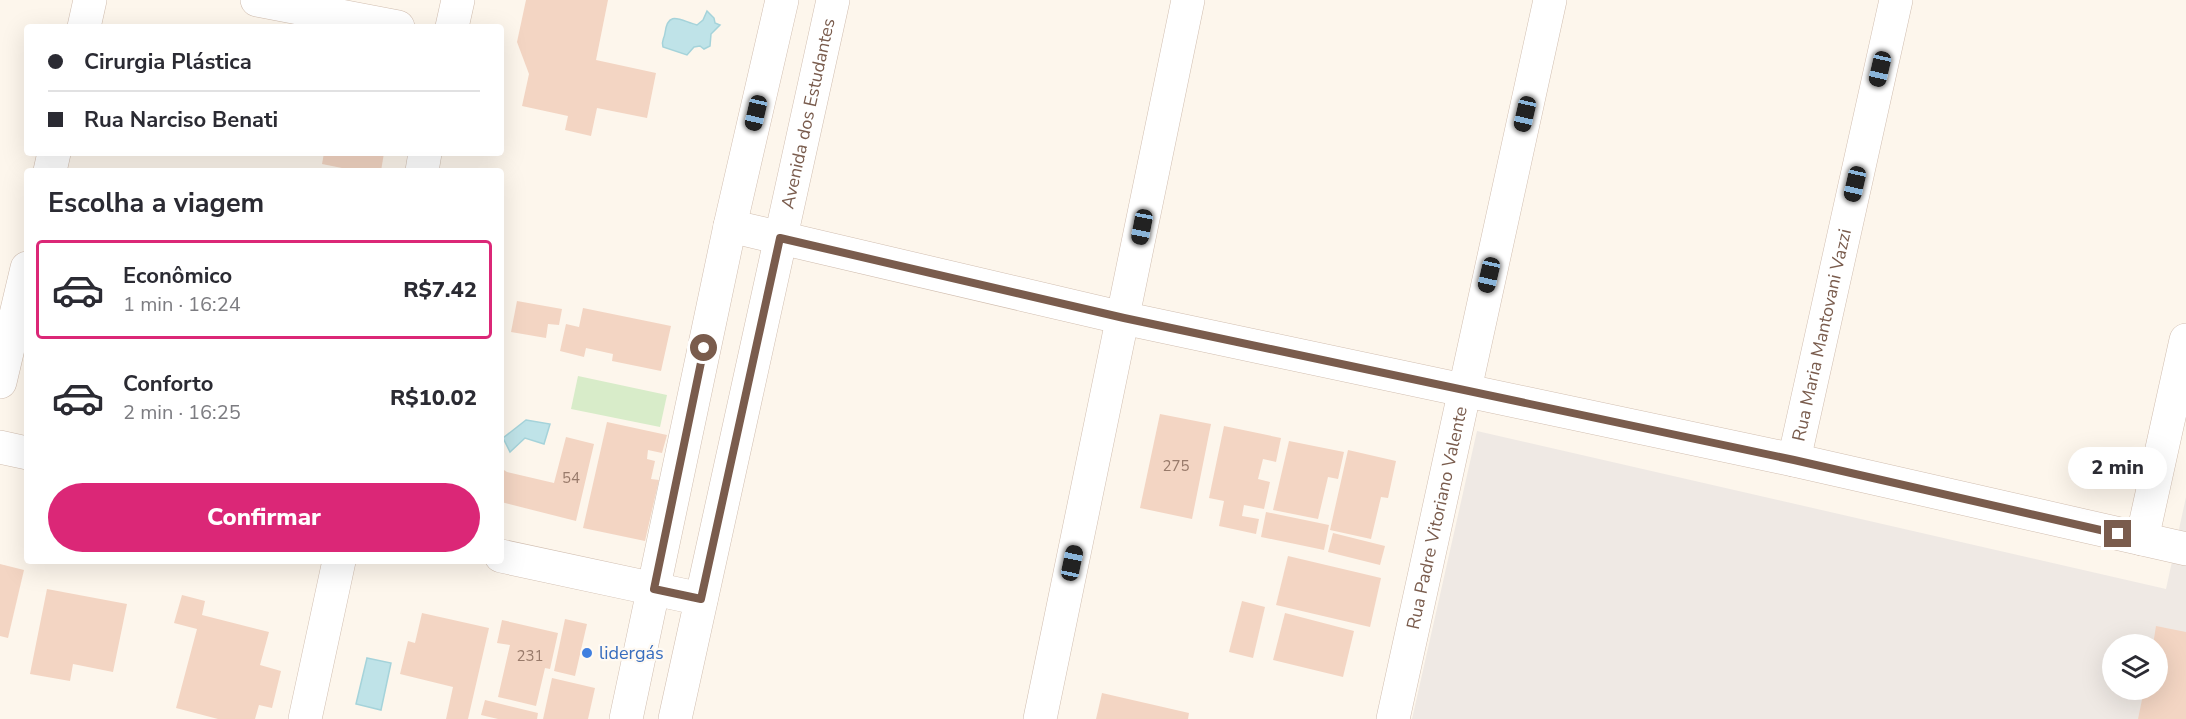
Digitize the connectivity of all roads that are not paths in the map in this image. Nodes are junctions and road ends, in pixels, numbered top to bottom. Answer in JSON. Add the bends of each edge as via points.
{"nodes":[{"id":1,"x":90,"y":0,"type":"edge"},
{"id":2,"x":257,"y":0,"type":"edge"},
{"id":3,"x":458,"y":0,"type":"edge"},
{"id":4,"x":782,"y":0,"type":"edge"},
{"id":5,"x":833,"y":0,"type":"edge"},
{"id":6,"x":1188,"y":0,"type":"edge"},
{"id":7,"x":1550,"y":0,"type":"edge"},
{"id":8,"x":1896,"y":0,"type":"edge"},
{"id":9,"x":85,"y":24,"type":"edge"},
{"id":10,"x":382,"y":24,"type":"edge"},
{"id":11,"x":453,"y":24,"type":"edge"},
{"id":12,"x":730,"y":226,"type":"junction"},
{"id":13,"x":780,"y":238,"type":"junction"},
{"id":14,"x":24,"y":281,"type":"edge"},
{"id":15,"x":1124,"y":318,"type":"junction"},
{"id":16,"x":2186,"y":340,"type":"edge"},
{"id":17,"x":0,"y":382,"type":"edge"},
{"id":18,"x":1464,"y":389,"type":"junction"},
{"id":19,"x":0,"y":447,"type":"edge"},
{"id":20,"x":24,"y":452,"type":"edge"},
{"id":21,"x":1794,"y":460,"type":"junction"},
{"id":22,"x":2142,"y":539,"type":"junction"},
{"id":23,"x":2186,"y":549,"type":"edge"},
{"id":24,"x":504,"y":557,"type":"edge"},
{"id":25,"x":338,"y":564,"type":"edge"},
{"id":26,"x":654,"y":589,"type":"junction"},
{"id":27,"x":701,"y":599,"type":"junction"},
{"id":28,"x":305,"y":719,"type":"edge"},
{"id":29,"x":626,"y":719,"type":"edge"},
{"id":30,"x":675,"y":719,"type":"edge"},
{"id":31,"x":1040,"y":719,"type":"edge"},
{"id":32,"x":1393,"y":719,"type":"edge"}],
"edges":[{"from":1,"to":9,"type":"street"},
{"from":2,"to":10,"type":"street"},
{"from":3,"to":11,"type":"street"},
{"from":4,"to":12,"type":"street"},
{"from":5,"to":13,"type":"street","name":"Avenida dos Estudantes"},
{"from":6,"to":15,"type":"street"},
{"from":7,"to":18,"type":"street","name":"Rua Padre Vitoriano Valente"},
{"from":8,"to":21,"type":"street","name":"Rua Maria Mantovani Vazzi"},
{"from":12,"to":13,"type":"street"},
{"from":12,"to":26,"type":"street"},
{"from":13,"to":15,"type":"street"},
{"from":13,"to":27,"type":"street","name":"Avenida dos Estudantes"},
{"from":14,"to":17,"type":"street"},
{"from":15,"to":18,"type":"street"},
{"from":15,"to":31,"type":"street"},
{"from":16,"to":22,"type":"street"},
{"from":18,"to":21,"type":"street"},
{"from":18,"to":32,"type":"street","name":"Rua Padre Vitoriano Valente"},
{"from":19,"to":20,"type":"street"},
{"from":21,"to":22,"type":"street"},
{"from":22,"to":23,"type":"street"},
{"from":24,"to":26,"type":"street"},
{"from":25,"to":28,"type":"street"},
{"from":26,"to":27,"type":"street"},
{"from":26,"to":29,"type":"street"},
{"from":27,"to":30,"type":"street","name":"Avenida dos Estudantes"}]}
